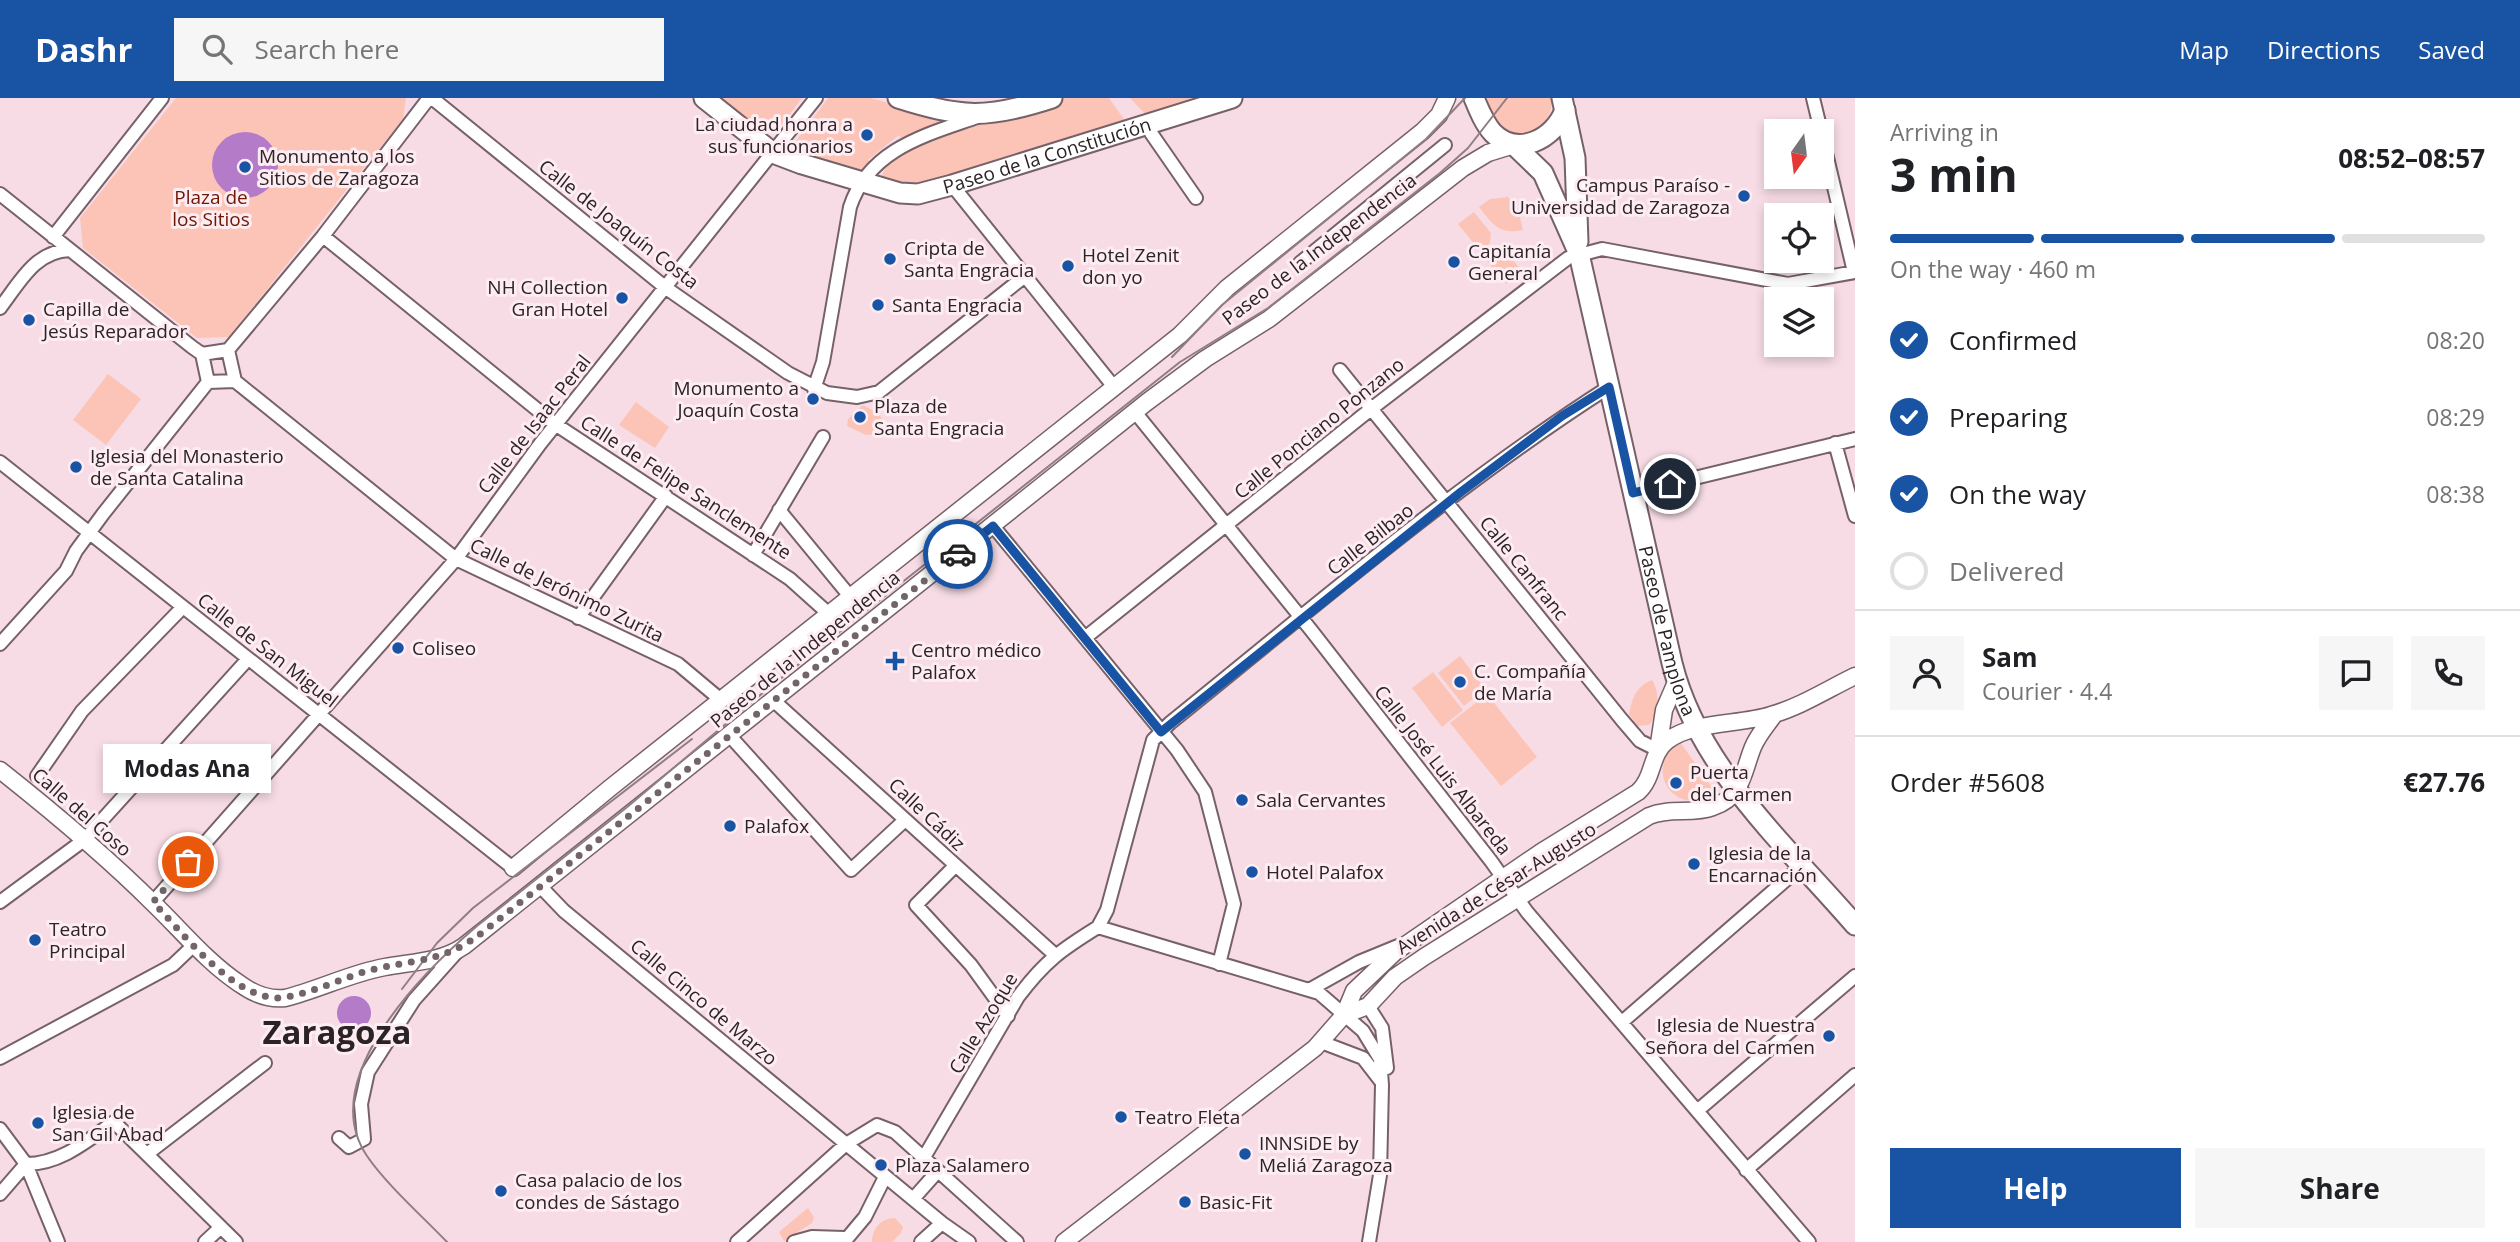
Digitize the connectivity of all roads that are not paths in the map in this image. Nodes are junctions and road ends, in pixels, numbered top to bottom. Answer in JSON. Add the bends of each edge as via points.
{"nodes":[{"id":1,"x":161,"y":98,"type":"edge"},
{"id":2,"x":430,"y":98,"type":"edge"},
{"id":3,"x":704,"y":98,"type":"edge"},
{"id":4,"x":816,"y":98,"type":"edge"},
{"id":5,"x":898,"y":98,"type":"edge"},
{"id":6,"x":1052,"y":98,"type":"edge"},
{"id":7,"x":1232,"y":98,"type":"edge"},
{"id":8,"x":1447,"y":98,"type":"edge"},
{"id":9,"x":1474,"y":98,"type":"edge"},
{"id":10,"x":1813,"y":98,"type":"edge"},
{"id":11,"x":1563,"y":104,"type":"edge"},
{"id":12,"x":984,"y":115,"type":"junction"},
{"id":13,"x":1818,"y":119,"type":"edge"},
{"id":14,"x":1151,"y":133,"type":"dead end"},
{"id":15,"x":1445,"y":145,"type":"dead end"},
{"id":16,"x":1514,"y":145,"type":"junction"},
{"id":17,"x":773,"y":153,"type":"junction"},
{"id":18,"x":862,"y":182,"type":"junction"},
{"id":19,"x":952,"y":185,"type":"junction"},
{"id":20,"x":1834,"y":187,"type":"edge"},
{"id":21,"x":0,"y":194,"type":"edge"},
{"id":22,"x":1196,"y":198,"type":"dead end"},
{"id":23,"x":323,"y":236,"type":"junction"},
{"id":24,"x":53,"y":237,"type":"junction"},
{"id":25,"x":71,"y":250,"type":"junction"},
{"id":26,"x":1579,"y":254,"type":"junction"},
{"id":27,"x":1300,"y":263,"type":"dead end"},
{"id":28,"x":1855,"y":272,"type":"edge"},
{"id":29,"x":1025,"y":276,"type":"junction"},
{"id":30,"x":666,"y":288,"type":"junction"},
{"id":31,"x":0,"y":308,"type":"edge"},
{"id":32,"x":228,"y":350,"type":"junction"},
{"id":33,"x":201,"y":354,"type":"junction"},
{"id":34,"x":1339,"y":370,"type":"dead end"},
{"id":35,"x":235,"y":380,"type":"junction"},
{"id":36,"x":208,"y":382,"type":"junction"},
{"id":37,"x":1115,"y":387,"type":"junction"},
{"id":38,"x":1609,"y":387,"type":"junction"},
{"id":39,"x":814,"y":389,"type":"junction"},
{"id":40,"x":1371,"y":409,"type":"junction"},
{"id":41,"x":1135,"y":412,"type":"junction"},
{"id":42,"x":555,"y":424,"type":"junction"},
{"id":43,"x":823,"y":437,"type":"dead end"},
{"id":44,"x":1855,"y":439,"type":"edge"},
{"id":45,"x":1835,"y":443,"type":"junction"},
{"id":46,"x":0,"y":462,"type":"edge"},
{"id":47,"x":1633,"y":493,"type":"junction"},
{"id":48,"x":666,"y":496,"type":"junction"},
{"id":49,"x":1447,"y":503,"type":"junction"},
{"id":50,"x":779,"y":510,"type":"junction"},
{"id":51,"x":1855,"y":516,"type":"edge"},
{"id":52,"x":993,"y":526,"type":"junction"},
{"id":53,"x":1228,"y":526,"type":"junction"},
{"id":54,"x":90,"y":534,"type":"junction"},
{"id":55,"x":754,"y":555,"type":"junction"},
{"id":56,"x":456,"y":559,"type":"junction"},
{"id":57,"x":848,"y":594,"type":"dead end"},
{"id":58,"x":182,"y":608,"type":"junction"},
{"id":59,"x":829,"y":614,"type":"junction"},
{"id":60,"x":578,"y":618,"type":"junction"},
{"id":61,"x":1301,"y":618,"type":"junction"},
{"id":62,"x":1086,"y":637,"type":"junction"},
{"id":63,"x":0,"y":644,"type":"edge"},
{"id":64,"x":248,"y":659,"type":"junction"},
{"id":65,"x":1855,"y":676,"type":"edge"},
{"id":66,"x":1676,"y":680,"type":"junction"},
{"id":67,"x":721,"y":701,"type":"junction"},
{"id":68,"x":774,"y":701,"type":"junction"},
{"id":69,"x":318,"y":713,"type":"junction"},
{"id":70,"x":1774,"y":715,"type":"junction"},
{"id":71,"x":1695,"y":729,"type":"junction"},
{"id":72,"x":1161,"y":732,"type":"junction"},
{"id":73,"x":730,"y":736,"type":"junction"},
{"id":74,"x":1658,"y":750,"type":"junction"},
{"id":75,"x":0,"y":770,"type":"edge"},
{"id":76,"x":37,"y":776,"type":"dead end"},
{"id":77,"x":1738,"y":790,"type":"junction"},
{"id":78,"x":905,"y":820,"type":"junction"},
{"id":79,"x":84,"y":840,"type":"junction"},
{"id":80,"x":1803,"y":865,"type":"junction"},
{"id":81,"x":955,"y":866,"type":"junction"},
{"id":82,"x":513,"y":868,"type":"joint"},
{"id":83,"x":1502,"y":878,"type":"junction"},
{"id":84,"x":540,"y":886,"type":"junction"},
{"id":85,"x":1516,"y":898,"type":"junction"},
{"id":86,"x":0,"y":902,"type":"edge"},
{"id":87,"x":153,"y":902,"type":"junction"},
{"id":88,"x":1855,"y":925,"type":"edge"},
{"id":89,"x":1098,"y":927,"type":"junction"},
{"id":90,"x":1408,"y":942,"type":"junction"},
{"id":91,"x":194,"y":945,"type":"junction"},
{"id":92,"x":460,"y":950,"type":"junction"},
{"id":93,"x":1054,"y":954,"type":"junction"},
{"id":94,"x":1219,"y":964,"type":"junction"},
{"id":95,"x":226,"y":974,"type":"joint"},
{"id":96,"x":1855,"y":975,"type":"edge"},
{"id":97,"x":1309,"y":990,"type":"junction"},
{"id":98,"x":1368,"y":1006,"type":"junction"},
{"id":99,"x":1344,"y":1015,"type":"junction"},
{"id":100,"x":1008,"y":1016,"type":"junction"},
{"id":101,"x":1622,"y":1022,"type":"junction"},
{"id":102,"x":1321,"y":1042,"type":"junction"},
{"id":103,"x":0,"y":1058,"type":"edge"},
{"id":104,"x":265,"y":1063,"type":"dead end"},
{"id":105,"x":1855,"y":1075,"type":"edge"},
{"id":106,"x":1382,"y":1085,"type":"junction"},
{"id":107,"x":1697,"y":1111,"type":"junction"},
{"id":108,"x":0,"y":1129,"type":"edge"},
{"id":109,"x":339,"y":1138,"type":"dead end"},
{"id":110,"x":843,"y":1141,"type":"junction"},
{"id":111,"x":147,"y":1154,"type":"junction"},
{"id":112,"x":923,"y":1158,"type":"junction"},
{"id":113,"x":26,"y":1164,"type":"junction"},
{"id":114,"x":1746,"y":1170,"type":"junction"},
{"id":115,"x":937,"y":1172,"type":"junction"},
{"id":116,"x":885,"y":1177,"type":"junction"},
{"id":117,"x":0,"y":1194,"type":"edge"},
{"id":118,"x":913,"y":1199,"type":"junction"},
{"id":119,"x":942,"y":1223,"type":"junction"},
{"id":120,"x":221,"y":1227,"type":"junction"},
{"id":121,"x":844,"y":1240,"type":"edge"},
{"id":122,"x":1070,"y":1240,"type":"edge"},
{"id":123,"x":741,"y":1241,"type":"edge"},
{"id":124,"x":1017,"y":1241,"type":"edge"},
{"id":125,"x":58,"y":1242,"type":"edge"},
{"id":126,"x":205,"y":1242,"type":"edge"},
{"id":127,"x":236,"y":1242,"type":"edge"},
{"id":128,"x":794,"y":1242,"type":"edge"},
{"id":129,"x":921,"y":1242,"type":"edge"},
{"id":130,"x":969,"y":1242,"type":"edge"},
{"id":131,"x":1368,"y":1242,"type":"edge"},
{"id":132,"x":1809,"y":1242,"type":"edge"}],
"edges":[{"from":1,"to":24,"type":"street"},
{"from":2,"to":23,"type":"street"},
{"from":2,"to":30,"type":"street","name":"Calle de Joaquín Costa"},
{"from":3,"to":17,"type":"main road","name":"Paseo de la Constitución"},
{"from":4,"to":17,"type":"street","name":"Calle de Isaac Peral"},
{"from":5,"to":12,"type":"main road","via":[[950,113]]},
{"from":6,"to":12,"type":"main road"},
{"from":7,"to":19,"type":"main road","name":"Paseo de la Constitución"},
{"from":8,"to":37,"type":"street","name":"Paseo de la Independencia","via":[[1439,115],[1423,131],[1276,247]]},
{"from":9,"to":16,"type":"main road","name":"Paseo de Pamplona","via":[[1493,133]]},
{"from":10,"to":13,"type":"street"},
{"from":11,"to":16,"type":"main road","via":[[1559,122],[1546,136]]},
{"from":11,"to":26,"type":"main road","name":"Paseo de Pamplona","via":[[1575,158]]},
{"from":12,"to":18,"type":"street","via":[[906,143],[879,161]]},
{"from":14,"to":22,"type":"street"},
{"from":15,"to":27,"type":"street"},
{"from":16,"to":26,"type":"main road","name":"Paseo de Pamplona","via":[[1543,173]]},
{"from":16,"to":41,"type":"street","name":"Paseo de la Independencia","via":[[1488,153],[1459,171],[1269,319],[1198,364]]},
{"from":17,"to":18,"type":"main road","name":"Paseo de la Constitución"},
{"from":17,"to":30,"type":"street","name":"Calle de Isaac Peral"},
{"from":18,"to":19,"type":"main road","name":"Paseo de la Constitución","via":[[911,194]]},
{"from":18,"to":39,"type":"street","via":[[850,207],[823,362]]},
{"from":19,"to":29,"type":"street"},
{"from":20,"to":28,"type":"street"},
{"from":21,"to":24,"type":"street"},
{"from":23,"to":32,"type":"street"},
{"from":23,"to":42,"type":"street","name":"Calle de Felipe Sanclemente"},
{"from":24,"to":25,"type":"street"},
{"from":25,"to":31,"type":"street","via":[[52,251],[40,258]]},
{"from":25,"to":33,"type":"street"},
{"from":26,"to":28,"type":"street","via":[[1622,251],[1788,284]]},
{"from":26,"to":38,"type":"main road","name":"Paseo de Pamplona"},
{"from":26,"to":40,"type":"street","name":"Calle Ponciano Ponzano"},
{"from":29,"to":37,"type":"street"},
{"from":29,"to":39,"type":"street","via":[[878,392],[856,397]]},
{"from":30,"to":39,"type":"street","name":"Calle de Joaquín Costa"},
{"from":30,"to":42,"type":"street","name":"Calle de Isaac Peral"},
{"from":32,"to":33,"type":"street"},
{"from":32,"to":35,"type":"street"},
{"from":33,"to":36,"type":"street"},
{"from":34,"to":40,"type":"street","name":"Calle Canfranc"},
{"from":35,"to":36,"type":"street"},
{"from":35,"to":56,"type":"street","name":"Calle de Jerónimo Zurita"},
{"from":36,"to":54,"type":"street"},
{"from":37,"to":59,"type":"street","name":"Paseo de la Independencia"},
{"from":38,"to":47,"type":"main road","name":"Paseo de Pamplona"},
{"from":38,"to":49,"type":"street","name":"Calle Bilbao","via":[[1562,416]]},
{"from":40,"to":49,"type":"street","name":"Calle Canfranc"},
{"from":40,"to":53,"type":"street","name":"Calle Ponciano Ponzano"},
{"from":41,"to":52,"type":"street","name":"Paseo de la Independencia"},
{"from":41,"to":53,"type":"street","name":"Calle José Luis Albareda"},
{"from":42,"to":48,"type":"street","name":"Calle de Felipe Sanclemente"},
{"from":42,"to":56,"type":"street","name":"Calle de Isaac Peral"},
{"from":43,"to":50,"type":"street"},
{"from":44,"to":45,"type":"street"},
{"from":45,"to":47,"type":"street"},
{"from":45,"to":51,"type":"street"},
{"from":46,"to":54,"type":"street","name":"Calle de San Miguel"},
{"from":47,"to":66,"type":"main road","name":"Paseo de Pamplona"},
{"from":48,"to":55,"type":"street","name":"Calle de Felipe Sanclemente"},
{"from":48,"to":60,"type":"street"},
{"from":49,"to":61,"type":"street","name":"Calle Bilbao"},
{"from":49,"to":74,"type":"street","name":"Calle Canfranc","via":[[1636,737]]},
{"from":50,"to":55,"type":"street"},
{"from":50,"to":57,"type":"street"},
{"from":52,"to":62,"type":"street"},
{"from":52,"to":68,"type":"street","name":"Paseo de la Independencia"},
{"from":53,"to":61,"type":"street","name":"Calle José Luis Albareda"},
{"from":53,"to":62,"type":"street","name":"Calle Ponciano Ponzano"},
{"from":54,"to":58,"type":"street","name":"Calle de San Miguel"},
{"from":54,"to":63,"type":"street","via":[[66,571]]},
{"from":55,"to":59,"type":"street","name":"Calle de Felipe Sanclemente"},
{"from":56,"to":60,"type":"street","name":"Calle de Jerónimo Zurita"},
{"from":56,"to":69,"type":"street","name":"Calle de Isaac Peral"},
{"from":58,"to":64,"type":"street","name":"Calle de San Miguel"},
{"from":58,"to":76,"type":"street","via":[[82,711]]},
{"from":59,"to":67,"type":"street","name":"Paseo de la Independencia"},
{"from":60,"to":67,"type":"street","name":"Calle de Jerónimo Zurita","via":[[678,664]]},
{"from":61,"to":72,"type":"street","name":"Calle Bilbao"},
{"from":61,"to":83,"type":"street","name":"Calle José Luis Albareda"},
{"from":62,"to":72,"type":"street"},
{"from":64,"to":69,"type":"street","name":"Calle de San Miguel"},
{"from":64,"to":79,"type":"street"},
{"from":65,"to":70,"type":"street"},
{"from":66,"to":71,"type":"main road","name":"Paseo de Pamplona"},
{"from":66,"to":74,"type":"street","via":[[1664,710]]},
{"from":67,"to":82,"type":"street","name":"Paseo de la Independencia"},
{"from":68,"to":73,"type":"street","name":"Paseo de la Independencia"},
{"from":68,"to":78,"type":"street","name":"Calle Cádiz"},
{"from":69,"to":82,"type":"street","name":"Calle de San Miguel"},
{"from":69,"to":87,"type":"street","name":"Calle de Isaac Peral"},
{"from":70,"to":71,"type":"street"},
{"from":70,"to":77,"type":"street","via":[[1756,741]]},
{"from":71,"to":74,"type":"street","via":[[1676,735]]},
{"from":71,"to":77,"type":"main road","name":"Paseo de Pamplona"},
{"from":72,"to":89,"type":"street","via":[[1148,755],[1107,910]]},
{"from":72,"to":94,"type":"street","via":[[1209,799],[1234,912]]},
{"from":73,"to":78,"type":"street","via":[[851,870]]},
{"from":73,"to":84,"type":"street","name":"Paseo de la Independencia"},
{"from":74,"to":83,"type":"street","name":"Avenida de César Augusto","via":[[1643,788]]},
{"from":75,"to":79,"type":"street","name":"Calle del Coso"},
{"from":77,"to":80,"type":"main road","name":"Paseo de Pamplona"},
{"from":77,"to":85,"type":"street","name":"Avenida de César Augusto","via":[[1713,808],[1648,816]]},
{"from":78,"to":81,"type":"street","name":"Calle Cádiz"},
{"from":79,"to":86,"type":"street"},
{"from":79,"to":87,"type":"street","name":"Calle del Coso"},
{"from":80,"to":88,"type":"main road","name":"Paseo de Pamplona"},
{"from":80,"to":101,"type":"street"},
{"from":81,"to":93,"type":"street","name":"Calle Cádiz"},
{"from":81,"to":100,"type":"street","via":[[916,905],[971,965]]},
{"from":83,"to":85,"type":"street","name":"Calle José Luis Albareda"},
{"from":83,"to":90,"type":"street","name":"Avenida de César Augusto"},
{"from":84,"to":92,"type":"street","name":"Paseo de la Independencia"},
{"from":84,"to":110,"type":"street","name":"Calle Cinco de Marzo","via":[[564,911]]},
{"from":85,"to":98,"type":"street","name":"Avenida de César Augusto","via":[[1400,973]]},
{"from":85,"to":101,"type":"street","name":"Calle José Luis Albareda"},
{"from":87,"to":91,"type":"street","name":"Calle del Coso"},
{"from":89,"to":93,"type":"street","name":"Calle Azoque"},
{"from":89,"to":94,"type":"street"},
{"from":90,"to":97,"type":"street","name":"Avenida de César Augusto"},
{"from":90,"to":99,"type":"street","name":"Avenida de César Augusto","via":[[1354,991]]},
{"from":91,"to":95,"type":"street","name":"Calle del Coso"},
{"from":91,"to":103,"type":"street","via":[[173,965]]},
{"from":92,"to":95,"type":"street","name":"Paseo de la Independencia","via":[[276,999],[254,993]]},
{"from":92,"to":109,"type":"street","via":[[414,1000],[368,1072],[361,1104],[364,1139],[349,1147]]},
{"from":93,"to":100,"type":"street","name":"Calle Azoque"},
{"from":94,"to":97,"type":"street"},
{"from":96,"to":107,"type":"street"},
{"from":97,"to":99,"type":"street","via":[[1324,996]]},
{"from":98,"to":99,"type":"street","name":"Avenida de César Augusto"},
{"from":98,"to":106,"type":"street","via":[[1384,1035],[1388,1061]]},
{"from":99,"to":102,"type":"street","name":"Avenida de César Augusto"},
{"from":99,"to":106,"type":"street","via":[[1374,1047]]},
{"from":100,"to":112,"type":"street","name":"Calle Azoque"},
{"from":101,"to":107,"type":"street","name":"Calle José Luis Albareda"},
{"from":102,"to":106,"type":"street","via":[[1363,1058]]},
{"from":102,"to":122,"type":"street","name":"Avenida de César Augusto"},
{"from":104,"to":111,"type":"street"},
{"from":105,"to":114,"type":"street"},
{"from":106,"to":131,"type":"street","via":[[1380,1175]]},
{"from":107,"to":114,"type":"street","name":"Calle José Luis Albareda"},
{"from":108,"to":113,"type":"street"},
{"from":110,"to":112,"type":"street","via":[[871,1127],[885,1126]]},
{"from":110,"to":116,"type":"street"},
{"from":110,"to":123,"type":"street"},
{"from":111,"to":113,"type":"street","via":[[114,1122],[68,1153],[41,1164]]},
{"from":111,"to":120,"type":"street"},
{"from":112,"to":115,"type":"street"},
{"from":113,"to":117,"type":"street"},
{"from":113,"to":125,"type":"street"},
{"from":114,"to":132,"type":"street","name":"Calle José Luis Albareda"},
{"from":115,"to":118,"type":"street"},
{"from":115,"to":124,"type":"street"},
{"from":116,"to":118,"type":"street"},
{"from":116,"to":121,"type":"street","via":[[865,1217]]},
{"from":118,"to":119,"type":"street"},
{"from":119,"to":129,"type":"street"},
{"from":119,"to":130,"type":"street"},
{"from":120,"to":126,"type":"street"},
{"from":120,"to":127,"type":"street"},
{"from":121,"to":128,"type":"street","via":[[812,1237]]}]}
